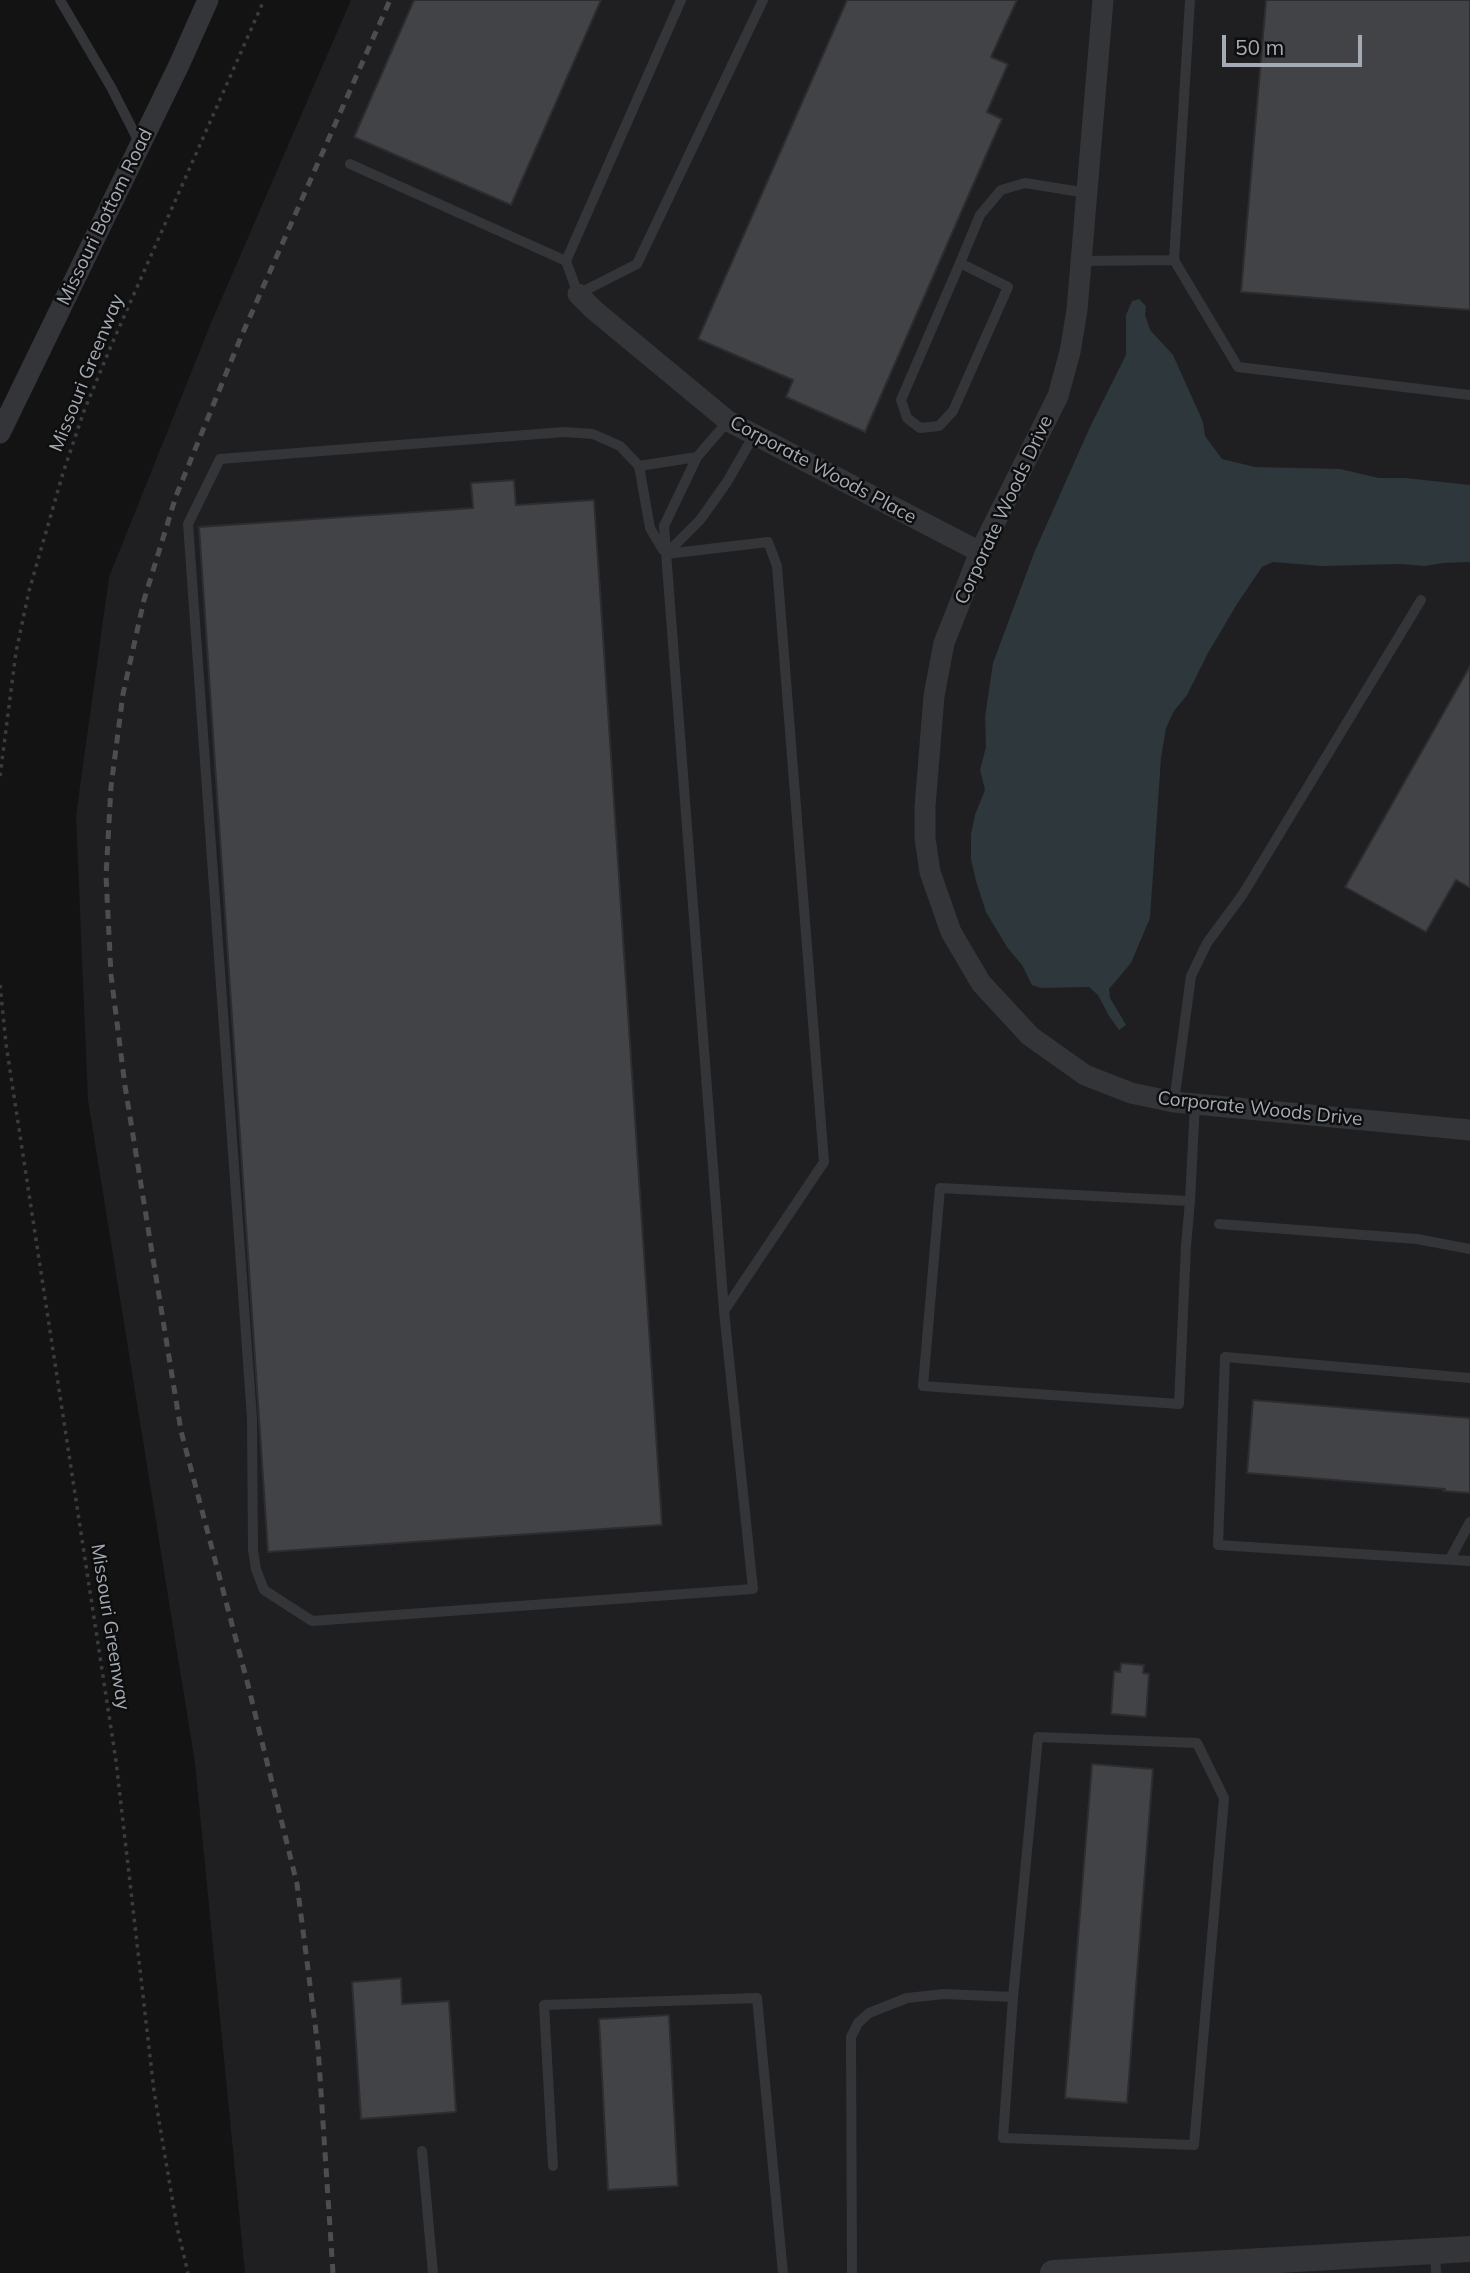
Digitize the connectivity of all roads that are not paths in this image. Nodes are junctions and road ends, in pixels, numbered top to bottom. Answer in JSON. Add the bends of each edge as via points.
{"nodes":[{"id":1,"x":61,"y":0,"type":"edge"},
{"id":2,"x":208,"y":0,"type":"edge"},
{"id":3,"x":681,"y":0,"type":"edge"},
{"id":4,"x":763,"y":0,"type":"edge"},
{"id":5,"x":1103,"y":0,"type":"edge"},
{"id":6,"x":1191,"y":0,"type":"edge"},
{"id":7,"x":140,"y":144,"type":"junction"},
{"id":8,"x":349,"y":164,"type":"dead end"},
{"id":9,"x":1087,"y":192,"type":"junction"},
{"id":10,"x":1174,"y":260,"type":"junction"},
{"id":11,"x":566,"y":261,"type":"junction"},
{"id":12,"x":1082,"y":261,"type":"junction"},
{"id":13,"x":960,"y":263,"type":"junction"},
{"id":14,"x":578,"y":294,"type":"junction"},
{"id":15,"x":1470,"y":394,"type":"edge"},
{"id":16,"x":728,"y":421,"type":"junction"},
{"id":17,"x":0,"y":433,"type":"edge"},
{"id":18,"x":754,"y":435,"type":"junction"},
{"id":19,"x":697,"y":457,"type":"junction"},
{"id":20,"x":639,"y":466,"type":"junction"},
{"id":21,"x":981,"y":552,"type":"junction"},
{"id":22,"x":666,"y":554,"type":"junction"},
{"id":23,"x":1421,"y":600,"type":"dead end"},
{"id":24,"x":1184,"y":1103,"type":"junction"},
{"id":25,"x":1470,"y":1130,"type":"edge"},
{"id":26,"x":1190,"y":1201,"type":"junction"},
{"id":27,"x":1219,"y":1224,"type":"dead end"},
{"id":28,"x":1470,"y":1249,"type":"edge"},
{"id":29,"x":724,"y":1311,"type":"junction"},
{"id":30,"x":1470,"y":1378,"type":"edge"},
{"id":31,"x":1470,"y":1522,"type":"edge"},
{"id":32,"x":1450,"y":1559,"type":"junction"},
{"id":33,"x":1470,"y":1561,"type":"edge"},
{"id":34,"x":1013,"y":1997,"type":"junction"},
{"id":35,"x":422,"y":2151,"type":"dead end"},
{"id":36,"x":553,"y":2166,"type":"dead end"},
{"id":37,"x":1470,"y":2249,"type":"edge"},
{"id":38,"x":1435,"y":2262,"type":"edge"},
{"id":39,"x":1095,"y":2272,"type":"edge"},
{"id":40,"x":433,"y":2273,"type":"edge"},
{"id":41,"x":783,"y":2273,"type":"edge"},
{"id":42,"x":852,"y":2273,"type":"edge"},
{"id":43,"x":1053,"y":2273,"type":"edge"}],
"edges":[{"from":1,"to":7,"type":"lane"},
{"from":2,"to":7,"type":"street","name":"Missouri Bottom Road"},
{"from":3,"to":11,"type":"lane"},
{"from":4,"to":14,"type":"lane","via":[[637,264]]},
{"from":5,"to":9,"type":"street","name":"Corporate Woods Drive"},
{"from":6,"to":10,"type":"lane"},
{"from":7,"to":17,"type":"street","name":"Missouri Bottom Road"},
{"from":8,"to":11,"type":"lane"},
{"from":9,"to":12,"type":"street","name":"Corporate Woods Drive"},
{"from":9,"to":13,"type":"lane","via":[[1025,183],[1001,190],[980,215]]},
{"from":10,"to":12,"type":"lane"},
{"from":10,"to":15,"type":"lane","via":[[1238,367]]},
{"from":11,"to":14,"type":"lane"},
{"from":12,"to":21,"type":"street","name":"Corporate Woods Drive","via":[[1070,352],[1058,396]]},
{"from":13,"to":13,"type":"lane","via":[[901,400],[907,418],[920,428],[939,426],[953,411],[1008,286]]},
{"from":14,"to":16,"type":"street","name":"Corporate Woods Place"},
{"from":16,"to":18,"type":"street","name":"Corporate Woods Place"},
{"from":16,"to":19,"type":"lane"},
{"from":18,"to":21,"type":"street","name":"Corporate Woods Place"},
{"from":18,"to":22,"type":"lane","via":[[700,520]]},
{"from":19,"to":20,"type":"lane"},
{"from":19,"to":22,"type":"lane","via":[[664,526]]},
{"from":20,"to":22,"type":"lane","via":[[650,528]]},
{"from":20,"to":29,"type":"lane","via":[[620,446],[593,434],[564,432],[220,459],[188,524],[252,1418],[253,1550],[264,1590],[312,1620],[753,1589]]},
{"from":21,"to":24,"type":"street","name":"Corporate Woods Drive","via":[[944,643],[934,696],[925,838],[930,872],[951,932],[981,983],[1030,1036],[1085,1076],[1131,1093]]},
{"from":22,"to":29,"type":"lane"},
{"from":22,"to":29,"type":"lane","via":[[768,542],[777,566],[824,1162]]},
{"from":23,"to":24,"type":"lane","via":[[1243,894],[1207,943],[1191,976]]},
{"from":24,"to":25,"type":"street","name":"Corporate Woods Drive"},
{"from":24,"to":26,"type":"lane"},
{"from":26,"to":26,"type":"lane","via":[[1179,1404],[923,1386],[940,1188]]},
{"from":27,"to":28,"type":"lane","via":[[1418,1239]]},
{"from":30,"to":32,"type":"lane","via":[[1224,1357],[1218,1545]]},
{"from":31,"to":32,"type":"lane"},
{"from":32,"to":33,"type":"lane"},
{"from":34,"to":34,"type":"lane","via":[[1003,2138],[1194,2145],[1224,1798],[1197,1743],[1038,1737]]},
{"from":34,"to":42,"type":"lane","via":[[944,1994],[907,1998],[869,2013],[859,2023],[851,2037]]},
{"from":35,"to":40,"type":"lane"},
{"from":36,"to":41,"type":"lane","via":[[544,2005],[757,1998]]},
{"from":37,"to":38,"type":"street"},
{"from":38,"to":39,"type":"street"},
{"from":39,"to":43,"type":"street"}]}
